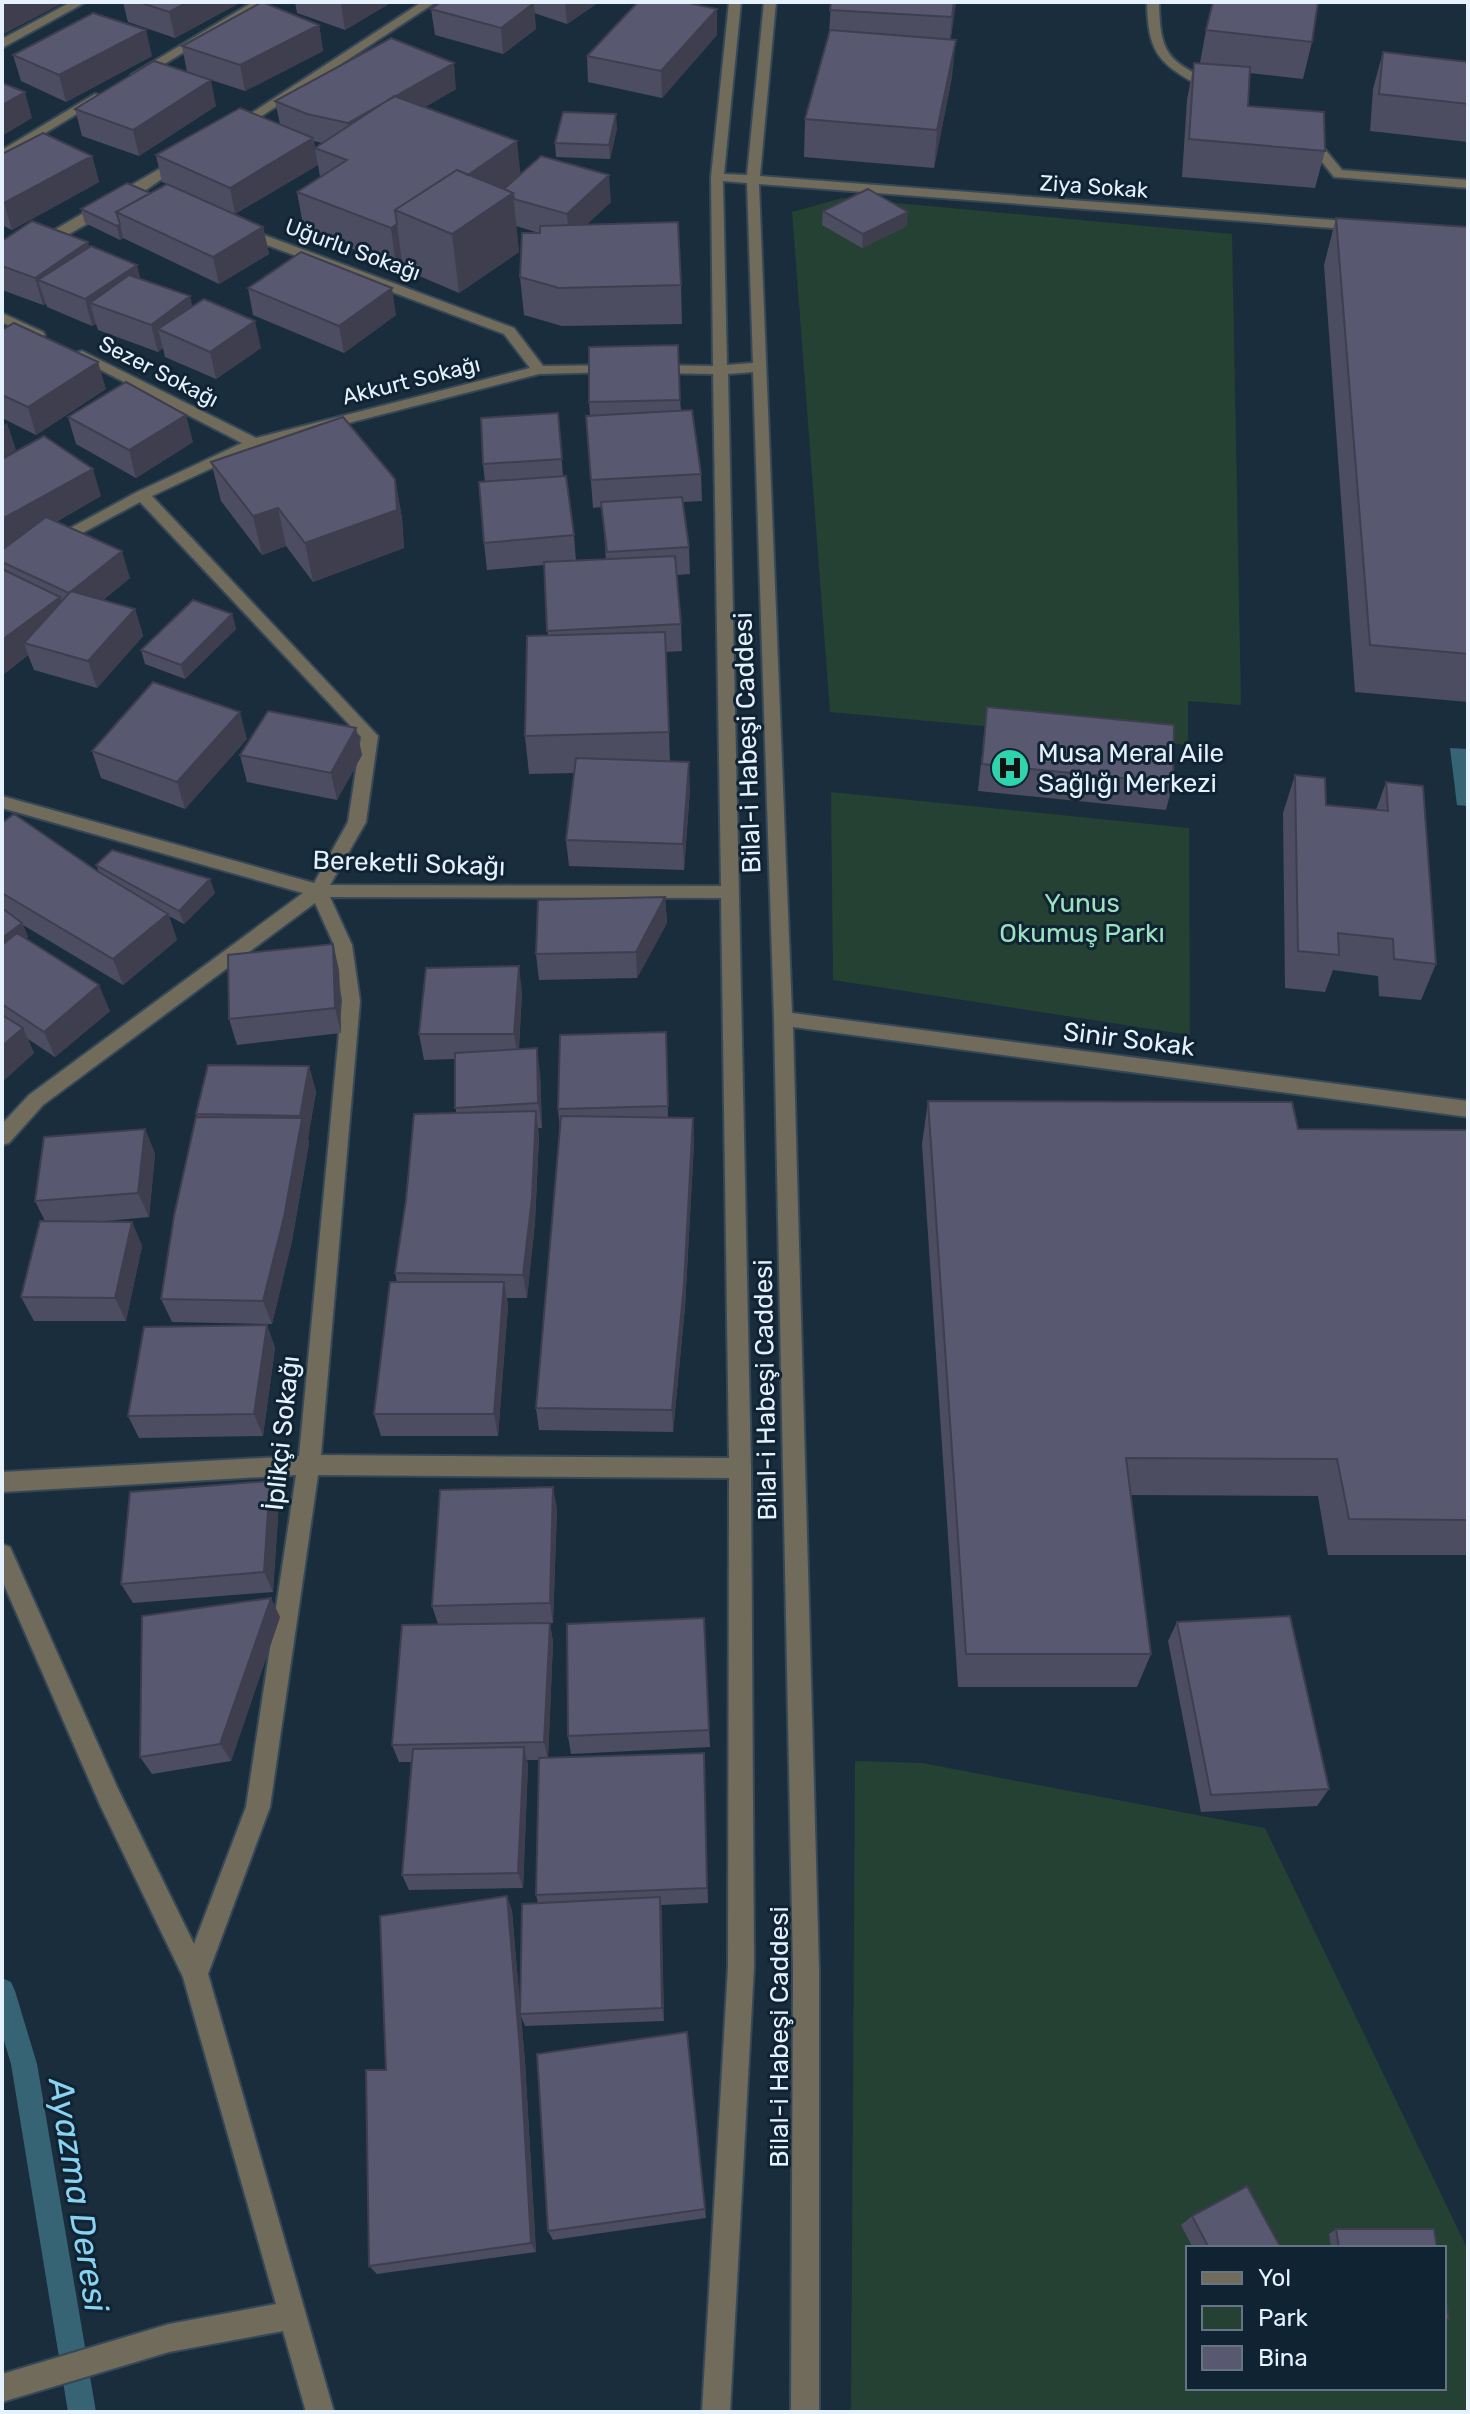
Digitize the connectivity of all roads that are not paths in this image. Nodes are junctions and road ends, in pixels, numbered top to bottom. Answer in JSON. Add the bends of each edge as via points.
{"nodes":[{"id":1,"x":80,"y":2,"type":"edge"},
{"id":2,"x":261,"y":2,"type":"edge"},
{"id":3,"x":430,"y":2,"type":"edge"},
{"id":4,"x":735,"y":2,"type":"edge"},
{"id":5,"x":770,"y":2,"type":"edge"},
{"id":6,"x":1153,"y":2,"type":"edge"},
{"id":7,"x":2,"y":44,"type":"edge"},
{"id":8,"x":125,"y":82,"type":"edge"},
{"id":9,"x":111,"y":90,"type":"edge"},
{"id":10,"x":1225,"y":95,"type":"edge"},
{"id":11,"x":1289,"y":130,"type":"edge"},
{"id":12,"x":216,"y":140,"type":"edge"},
{"id":13,"x":2,"y":155,"type":"edge"},
{"id":14,"x":189,"y":157,"type":"edge"},
{"id":15,"x":717,"y":177,"type":"junction"},
{"id":16,"x":753,"y":181,"type":"junction"},
{"id":17,"x":1468,"y":184,"type":"edge"},
{"id":18,"x":135,"y":191,"type":"junction"},
{"id":19,"x":150,"y":196,"type":"edge"},
{"id":20,"x":223,"y":223,"type":"edge"},
{"id":21,"x":1373,"y":227,"type":"edge"},
{"id":22,"x":4,"y":262,"type":"edge"},
{"id":23,"x":2,"y":317,"type":"edge"},
{"id":24,"x":761,"y":367,"type":"junction"},
{"id":25,"x":539,"y":370,"type":"junction"},
{"id":26,"x":718,"y":370,"type":"junction"},
{"id":27,"x":254,"y":443,"type":"junction"},
{"id":28,"x":142,"y":495,"type":"junction"},
{"id":29,"x":44,"y":548,"type":"edge"},
{"id":30,"x":2,"y":802,"type":"edge"},
{"id":31,"x":318,"y":891,"type":"junction"},
{"id":32,"x":730,"y":892,"type":"junction"},
{"id":33,"x":783,"y":1019,"type":"junction"},
{"id":34,"x":1468,"y":1109,"type":"edge"},
{"id":35,"x":2,"y":1137,"type":"edge"},
{"id":36,"x":309,"y":1465,"type":"junction"},
{"id":37,"x":740,"y":1468,"type":"junction"},
{"id":38,"x":2,"y":1482,"type":"edge"},
{"id":39,"x":2,"y":1554,"type":"edge"},
{"id":40,"x":195,"y":1974,"type":"junction"},
{"id":41,"x":293,"y":2315,"type":"junction"},
{"id":42,"x":2,"y":2388,"type":"edge"},
{"id":43,"x":320,"y":2412,"type":"edge"},
{"id":44,"x":716,"y":2412,"type":"edge"},
{"id":45,"x":805,"y":2412,"type":"edge"}],
"edges":[{"from":1,"to":7,"type":"street"},
{"from":2,"to":8,"type":"street"},
{"from":3,"to":12,"type":"street"},
{"from":4,"to":15,"type":"street","name":"Bilal-i Habeşi Caddesi"},
{"from":5,"to":16,"type":"street","name":"Bilal-i Habeşi Caddesi"},
{"from":6,"to":10,"type":"street","via":[[1152,34],[1159,52]]},
{"from":9,"to":13,"type":"street"},
{"from":11,"to":17,"type":"street","via":[[1314,144],[1338,174]]},
{"from":14,"to":18,"type":"street"},
{"from":15,"to":16,"type":"street","name":"Ziya Sokak"},
{"from":15,"to":26,"type":"street","name":"Bilal-i Habeşi Caddesi"},
{"from":16,"to":21,"type":"street","name":"Ziya Sokak"},
{"from":16,"to":24,"type":"street","name":"Bilal-i Habeşi Caddesi"},
{"from":18,"to":19,"type":"street"},
{"from":18,"to":22,"type":"street"},
{"from":20,"to":25,"type":"street","name":"Uğurlu Sokağı","via":[[509,331]]},
{"from":23,"to":27,"type":"street","name":"Sezer Sokağı"},
{"from":24,"to":26,"type":"street"},
{"from":24,"to":33,"type":"street","name":"Bilal-i Habeşi Caddesi"},
{"from":25,"to":26,"type":"street","name":"Akkurt Sokağı"},
{"from":25,"to":27,"type":"street","name":"Akkurt Sokağı"},
{"from":26,"to":32,"type":"street","name":"Bilal-i Habeşi Caddesi"},
{"from":27,"to":28,"type":"street","name":"Akkurt Sokağı"},
{"from":28,"to":29,"type":"street","name":"Akkurt Sokağı"},
{"from":28,"to":31,"type":"street","via":[[370,736],[357,822]]},
{"from":30,"to":31,"type":"street","name":"Bereketli Sokağı"},
{"from":31,"to":32,"type":"street","name":"Bereketli Sokağı"},
{"from":31,"to":35,"type":"street","via":[[36,1100]]},
{"from":31,"to":36,"type":"street","name":"İplikçi Sokağı","via":[[343,945],[351,1001]]},
{"from":32,"to":37,"type":"street","name":"Bilal-i Habeşi Caddesi"},
{"from":33,"to":34,"type":"street","name":"Sinir Sokak"},
{"from":33,"to":45,"type":"street","name":"Bilal-i Habeşi Caddesi","via":[[806,1969]]},
{"from":36,"to":37,"type":"street"},
{"from":36,"to":38,"type":"street"},
{"from":36,"to":40,"type":"street","name":"İplikçi Sokağı","via":[[258,1807]]},
{"from":37,"to":44,"type":"street","name":"Bilal-i Habeşi Caddesi","via":[[741,1967]]},
{"from":39,"to":40,"type":"street","via":[[109,1797]]},
{"from":40,"to":41,"type":"street"},
{"from":41,"to":42,"type":"street","via":[[169,2338]]},
{"from":41,"to":43,"type":"street"}]}
